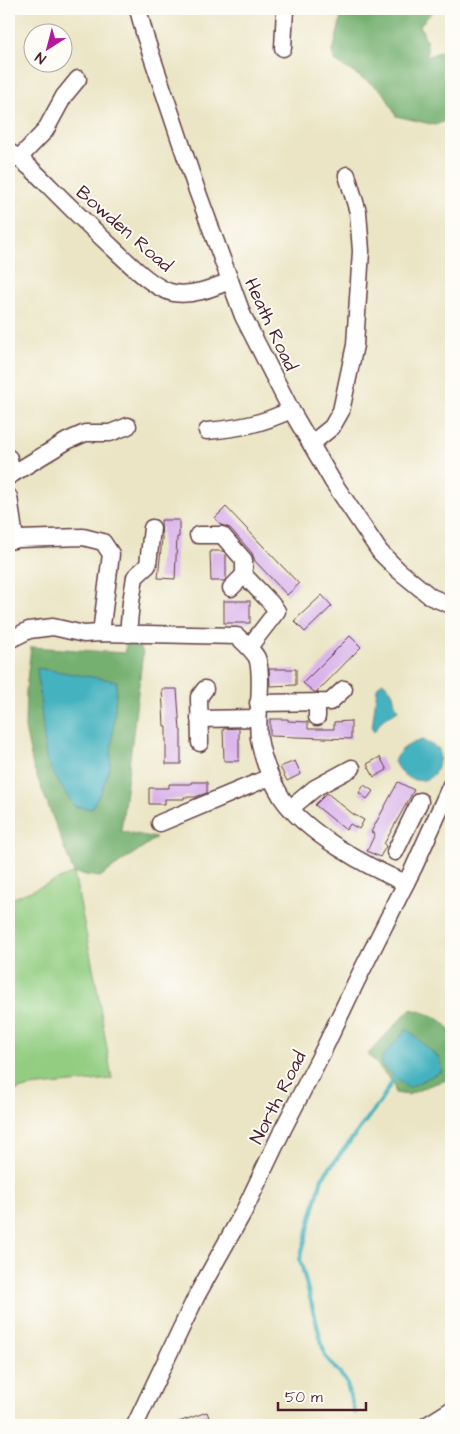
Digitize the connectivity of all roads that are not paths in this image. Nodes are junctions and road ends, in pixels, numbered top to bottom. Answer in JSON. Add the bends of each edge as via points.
{"nodes":[{"id":1,"x":138,"y":9,"type":"edge"},
{"id":2,"x":285,"y":9,"type":"edge"},
{"id":3,"x":283,"y":48,"type":"dead end"},
{"id":4,"x":78,"y":79,"type":"dead end"},
{"id":5,"x":14,"y":155,"type":"edge"},
{"id":6,"x":347,"y":174,"type":"dead end"},
{"id":7,"x":230,"y":281,"type":"junction"},
{"id":8,"x":291,"y":410,"type":"junction"},
{"id":9,"x":128,"y":426,"type":"dead end"},
{"id":10,"x":207,"y":431,"type":"dead end"},
{"id":11,"x":311,"y":444,"type":"junction"},
{"id":12,"x":9,"y":458,"type":"edge"},
{"id":13,"x":9,"y":476,"type":"edge"},
{"id":14,"x":9,"y":497,"type":"edge"},
{"id":15,"x":152,"y":528,"type":"dead end"},
{"id":16,"x":198,"y":535,"type":"dead end"},
{"id":17,"x":12,"y":540,"type":"edge"},
{"id":18,"x":244,"y":575,"type":"junction"},
{"id":19,"x":231,"y":588,"type":"dead end"},
{"id":20,"x":451,"y":605,"type":"edge"},
{"id":21,"x":101,"y":633,"type":"junction"},
{"id":22,"x":128,"y":634,"type":"junction"},
{"id":23,"x":9,"y":640,"type":"edge"},
{"id":24,"x":249,"y":647,"type":"junction"},
{"id":25,"x":205,"y":689,"type":"dead end"},
{"id":26,"x":344,"y":689,"type":"dead end"},
{"id":27,"x":258,"y":710,"type":"junction"},
{"id":28,"x":199,"y":719,"type":"junction"},
{"id":29,"x":200,"y":744,"type":"dead end"},
{"id":30,"x":352,"y":768,"type":"dead end"},
{"id":31,"x":270,"y":777,"type":"junction"},
{"id":32,"x":451,"y":785,"type":"edge"},
{"id":33,"x":420,"y":801,"type":"dead end"},
{"id":34,"x":291,"y":808,"type":"junction"},
{"id":35,"x":411,"y":821,"type":"junction"},
{"id":36,"x":160,"y":823,"type":"dead end"},
{"id":37,"x":431,"y":830,"type":"junction"},
{"id":38,"x":395,"y":852,"type":"dead end"},
{"id":39,"x":406,"y":883,"type":"junction"},
{"id":40,"x":451,"y":1410,"type":"edge"},
{"id":41,"x":135,"y":1425,"type":"edge"},
{"id":42,"x":427,"y":1425,"type":"edge"}],
"edges":[{"from":1,"to":7,"type":"street","name":"Heath Road"},
{"from":2,"to":3,"type":"street"},
{"from":4,"to":5,"type":"street","via":[[64,96],[45,131]]},
{"from":5,"to":7,"type":"street","name":"Bowden Road","via":[[150,282],[173,293],[186,293]]},
{"from":6,"to":11,"type":"street","via":[[358,212],[361,251],[356,345],[341,412],[332,427]]},
{"from":7,"to":8,"type":"street","name":"Heath Road","via":[[243,316]]},
{"from":8,"to":10,"type":"street","via":[[240,428]]},
{"from":8,"to":11,"type":"street","name":"Heath Road"},
{"from":9,"to":13,"type":"street","via":[[110,432],[85,433]]},
{"from":11,"to":20,"type":"street","name":"Heath Road","via":[[380,552],[431,597]]},
{"from":12,"to":13,"type":"street"},
{"from":14,"to":17,"type":"street"},
{"from":15,"to":22,"type":"street","via":[[148,565],[135,577]]},
{"from":16,"to":18,"type":"street","via":[[222,535],[244,560]]},
{"from":17,"to":21,"type":"street","via":[[83,537],[104,542],[111,554]]},
{"from":18,"to":19,"type":"street"},
{"from":18,"to":24,"type":"street","via":[[276,611]]},
{"from":21,"to":22,"type":"street"},
{"from":21,"to":23,"type":"street","via":[[84,634],[53,627],[29,630]]},
{"from":22,"to":24,"type":"street","via":[[237,636]]},
{"from":24,"to":27,"type":"street","via":[[257,658]]},
{"from":25,"to":28,"type":"street","via":[[199,697]]},
{"from":26,"to":27,"type":"street","via":[[317,710]]},
{"from":27,"to":28,"type":"street"},
{"from":27,"to":31,"type":"street","via":[[259,738]]},
{"from":28,"to":29,"type":"street"},
{"from":30,"to":34,"type":"street","via":[[315,788]]},
{"from":31,"to":34,"type":"street"},
{"from":31,"to":36,"type":"street"},
{"from":32,"to":37,"type":"street","name":"North Road"},
{"from":33,"to":35,"type":"street"},
{"from":34,"to":39,"type":"street","via":[[336,845]]},
{"from":35,"to":37,"type":"street"},
{"from":35,"to":38,"type":"street"},
{"from":37,"to":39,"type":"street","name":"North Road"},
{"from":39,"to":41,"type":"street","name":"North Road","via":[[244,1211],[197,1295]]},
{"from":40,"to":42,"type":"street"}]}
